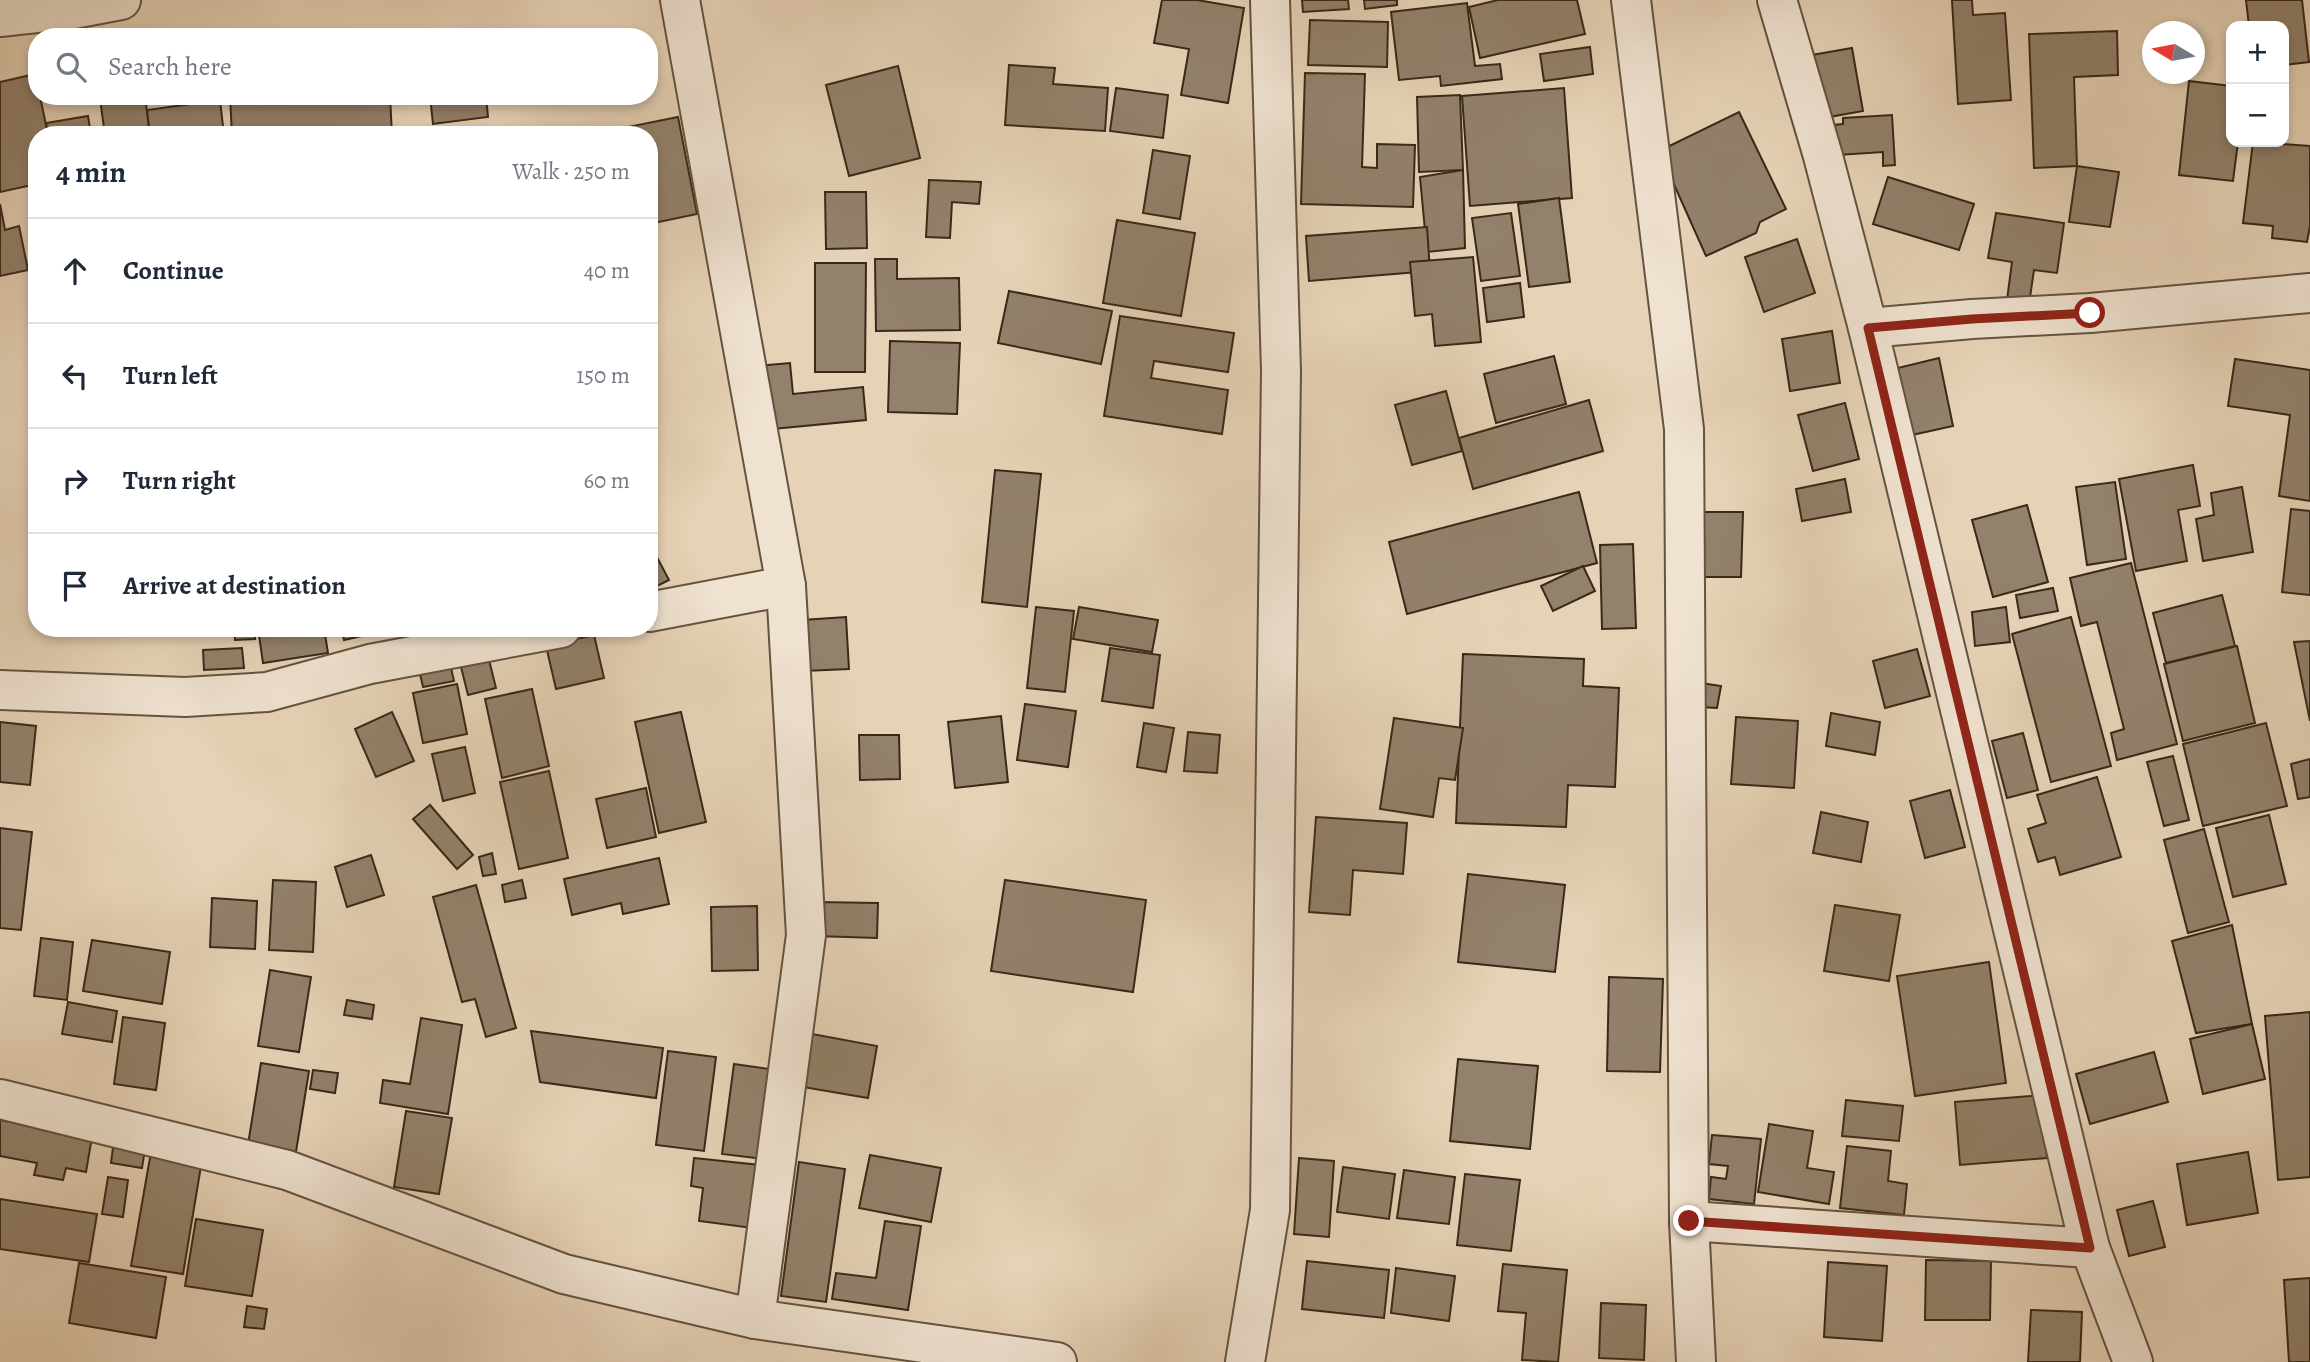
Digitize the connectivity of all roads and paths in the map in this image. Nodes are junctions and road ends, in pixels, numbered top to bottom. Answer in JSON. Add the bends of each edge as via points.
{"nodes":[{"id":1,"x":121,"y":0,"type":"edge"},
{"id":2,"x":680,"y":0,"type":"edge"},
{"id":3,"x":1270,"y":0,"type":"edge"},
{"id":4,"x":1631,"y":0,"type":"edge"},
{"id":5,"x":1777,"y":0,"type":"edge"},
{"id":6,"x":0,"y":17,"type":"edge"},
{"id":7,"x":2310,"y":293,"type":"edge"},
{"id":8,"x":1868,"y":328,"type":"junction"},
{"id":9,"x":786,"y":586,"type":"junction"},
{"id":10,"x":658,"y":610,"type":"edge"},
{"id":11,"x":513,"y":637,"type":"edge"},
{"id":12,"x":0,"y":690,"type":"edge"},
{"id":13,"x":0,"y":1099,"type":"edge"},
{"id":14,"x":1689,"y":1221,"type":"junction"},
{"id":15,"x":2090,"y":1248,"type":"junction"},
{"id":16,"x":755,"y":1319,"type":"junction"},
{"id":17,"x":1058,"y":1362,"type":"edge"},
{"id":18,"x":1245,"y":1362,"type":"edge"},
{"id":19,"x":1696,"y":1362,"type":"edge"},
{"id":20,"x":2133,"y":1362,"type":"edge"}],
"edges":[{"from":1,"to":6,"type":"street"},
{"from":2,"to":9,"type":"street"},
{"from":3,"to":18,"type":"street","via":[[1281,371],[1270,1196]]},
{"from":4,"to":14,"type":"street","via":[[1684,429]]},
{"from":5,"to":8,"type":"street"},
{"from":7,"to":8,"type":"street"},
{"from":8,"to":15,"type":"street"},
{"from":9,"to":10,"type":"street"},
{"from":9,"to":16,"type":"street","via":[[806,934]]},
{"from":11,"to":12,"type":"street","via":[[370,664],[267,692],[185,697]]},
{"from":13,"to":16,"type":"street","via":[[287,1170],[564,1274]]},
{"from":14,"to":15,"type":"street"},
{"from":14,"to":19,"type":"street"},
{"from":15,"to":20,"type":"street"},
{"from":16,"to":17,"type":"street"}]}
